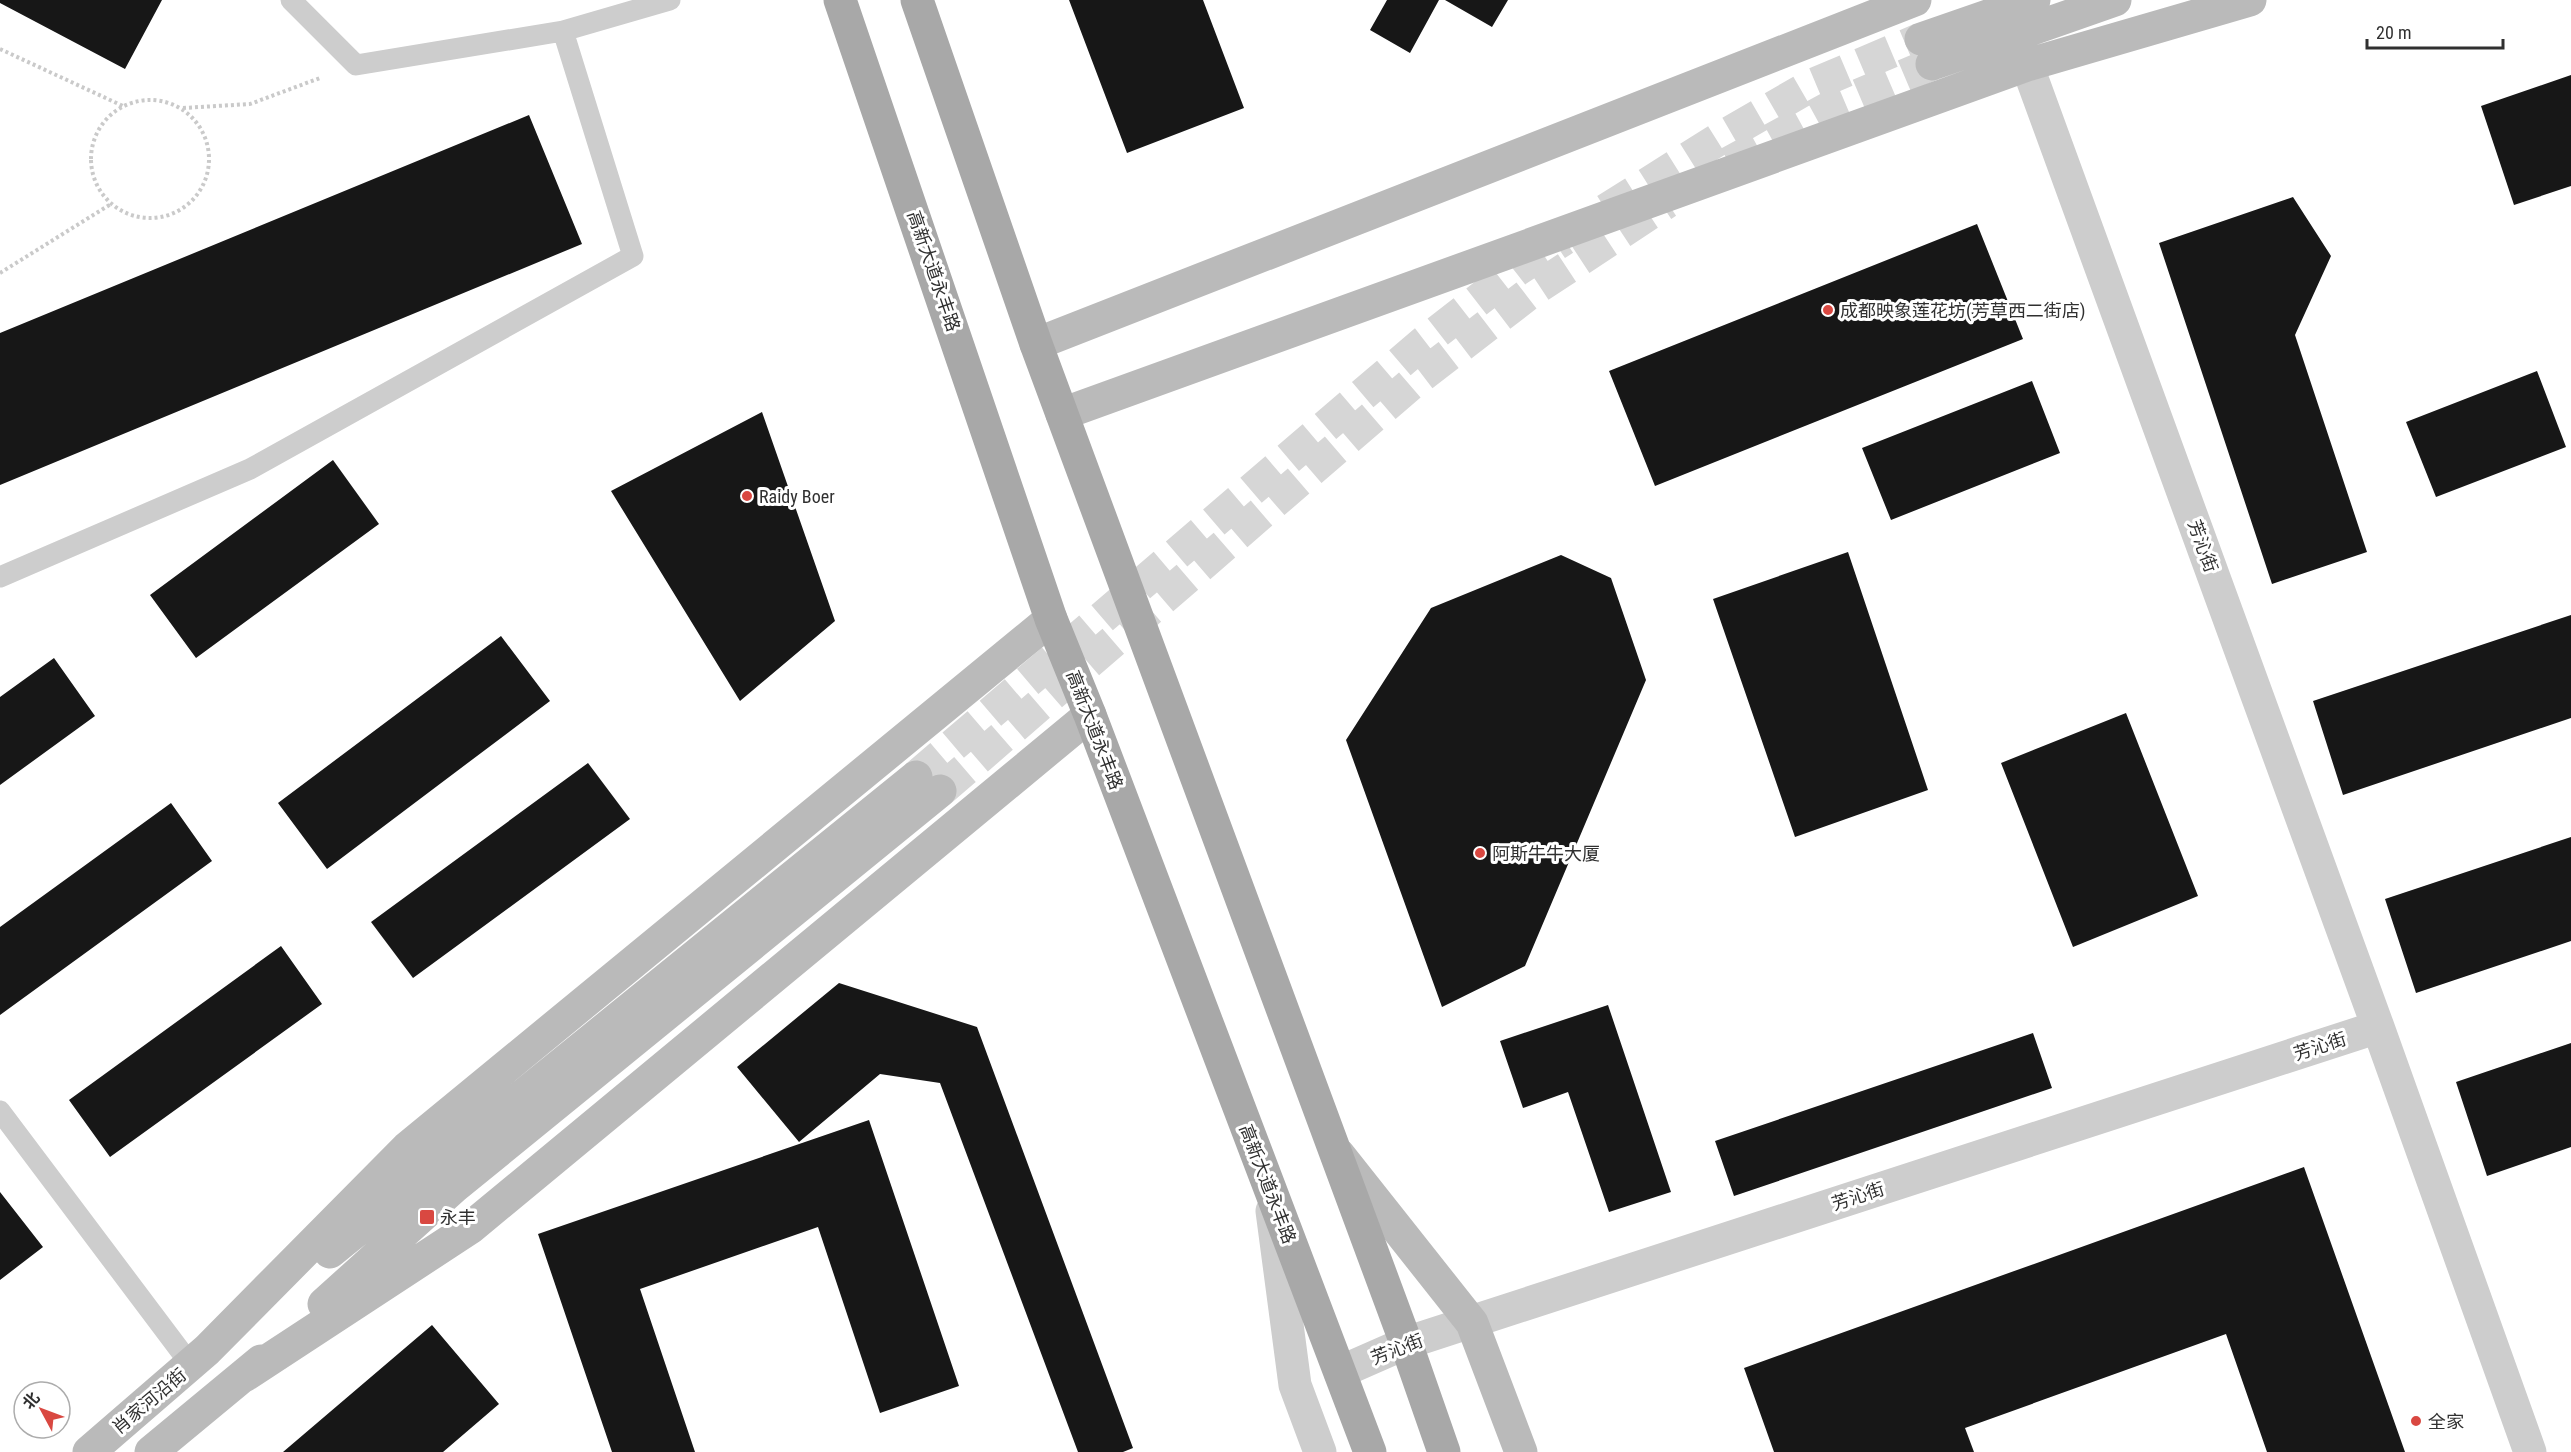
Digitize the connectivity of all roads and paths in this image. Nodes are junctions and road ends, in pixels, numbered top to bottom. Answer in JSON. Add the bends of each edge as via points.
{"nodes":[{"id":1,"x":291,"y":0,"type":"edge"},
{"id":2,"x":670,"y":0,"type":"edge"},
{"id":3,"x":840,"y":0,"type":"edge"},
{"id":4,"x":917,"y":0,"type":"edge"},
{"id":5,"x":1915,"y":0,"type":"edge"},
{"id":6,"x":2034,"y":0,"type":"edge"},
{"id":7,"x":2115,"y":0,"type":"edge"},
{"id":8,"x":2250,"y":0,"type":"edge"},
{"id":9,"x":563,"y":31,"type":"junction"},
{"id":10,"x":0,"y":49,"type":"edge"},
{"id":11,"x":356,"y":65,"type":"junction"},
{"id":12,"x":2027,"y":65,"type":"junction"},
{"id":13,"x":123,"y":106,"type":"junction"},
{"id":14,"x":182,"y":108,"type":"junction"},
{"id":15,"x":111,"y":204,"type":"junction"},
{"id":16,"x":0,"y":273,"type":"edge"},
{"id":17,"x":1036,"y":344,"type":"junction"},
{"id":18,"x":1062,"y":414,"type":"junction"},
{"id":19,"x":0,"y":577,"type":"edge"},
{"id":20,"x":1051,"y":619,"type":"junction"},
{"id":21,"x":1090,"y":715,"type":"junction"},
{"id":22,"x":2378,"y":1027,"type":"junction"},
{"id":23,"x":0,"y":1111,"type":"edge"},
{"id":24,"x":1334,"y":1149,"type":"junction"},
{"id":25,"x":1268,"y":1185,"type":"junction"},
{"id":26,"x":1472,"y":1323,"type":"junction"},
{"id":27,"x":1406,"y":1343,"type":"junction"},
{"id":28,"x":199,"y":1358,"type":"junction"},
{"id":29,"x":1340,"y":1372,"type":"junction"},
{"id":30,"x":244,"y":1376,"type":"junction"},
{"id":31,"x":89,"y":1452,"type":"edge"},
{"id":32,"x":151,"y":1452,"type":"edge"},
{"id":33,"x":1320,"y":1452,"type":"edge"},
{"id":34,"x":1370,"y":1452,"type":"edge"},
{"id":35,"x":1444,"y":1452,"type":"edge"},
{"id":36,"x":1521,"y":1452,"type":"edge"},
{"id":37,"x":2530,"y":1452,"type":"edge"}],
"edges":[{"from":1,"to":11,"type":"lane"},
{"from":2,"to":9,"type":"lane"},
{"from":3,"to":20,"type":"main road","name":"高新大道永丰路"},
{"from":4,"to":17,"type":"main road"},
{"from":5,"to":17,"type":"main road"},
{"from":6,"to":7,"type":"main road","via":[[1926,52]]},
{"from":8,"to":12,"type":"main road"},
{"from":9,"to":11,"type":"lane"},
{"from":9,"to":19,"type":"lane","via":[[633,256],[250,469]]},
{"from":10,"to":13,"type":"path"},
{"from":11,"to":14,"type":"path","via":[[250,104]]},
{"from":12,"to":18,"type":"main road"},
{"from":12,"to":22,"type":"street","name":"芳沁街"},
{"from":13,"to":14,"type":"path","via":[[143,100],[163,101]]},
{"from":13,"to":15,"type":"path","via":[[107,119],[96,136],[92,154],[93,173]]},
{"from":14,"to":15,"type":"path","via":[[197,122],[207,140],[210,161],[205,181],[194,198],[163,217],[145,218]]},
{"from":15,"to":16,"type":"path"},
{"from":17,"to":18,"type":"main road"},
{"from":18,"to":24,"type":"main road"},
{"from":20,"to":21,"type":"main road","name":"高新大道永丰路"},
{"from":20,"to":28,"type":"main road","via":[[407,1148]]},
{"from":21,"to":25,"type":"main road","name":"高新大道永丰路"},
{"from":21,"to":30,"type":"main road","via":[[471,1228]]},
{"from":22,"to":26,"type":"street","name":"芳沁街"},
{"from":22,"to":37,"type":"street","name":"芳沁街"},
{"from":23,"to":28,"type":"lane"},
{"from":24,"to":26,"type":"main road"},
{"from":24,"to":27,"type":"main road"},
{"from":25,"to":29,"type":"main road","name":"高新大道永丰路"},
{"from":25,"to":33,"type":"street","via":[[1295,1385]]},
{"from":26,"to":27,"type":"street","name":"芳沁街"},
{"from":26,"to":36,"type":"main road"},
{"from":27,"to":29,"type":"street","name":"芳沁街"},
{"from":27,"to":35,"type":"main road"},
{"from":28,"to":30,"type":"main road","via":[[928,784],[454,1187]]},
{"from":28,"to":31,"type":"main road","name":"肖家河沿街"},
{"from":29,"to":34,"type":"main road","name":"高新大道永丰路"},
{"from":30,"to":32,"type":"main road"}]}
